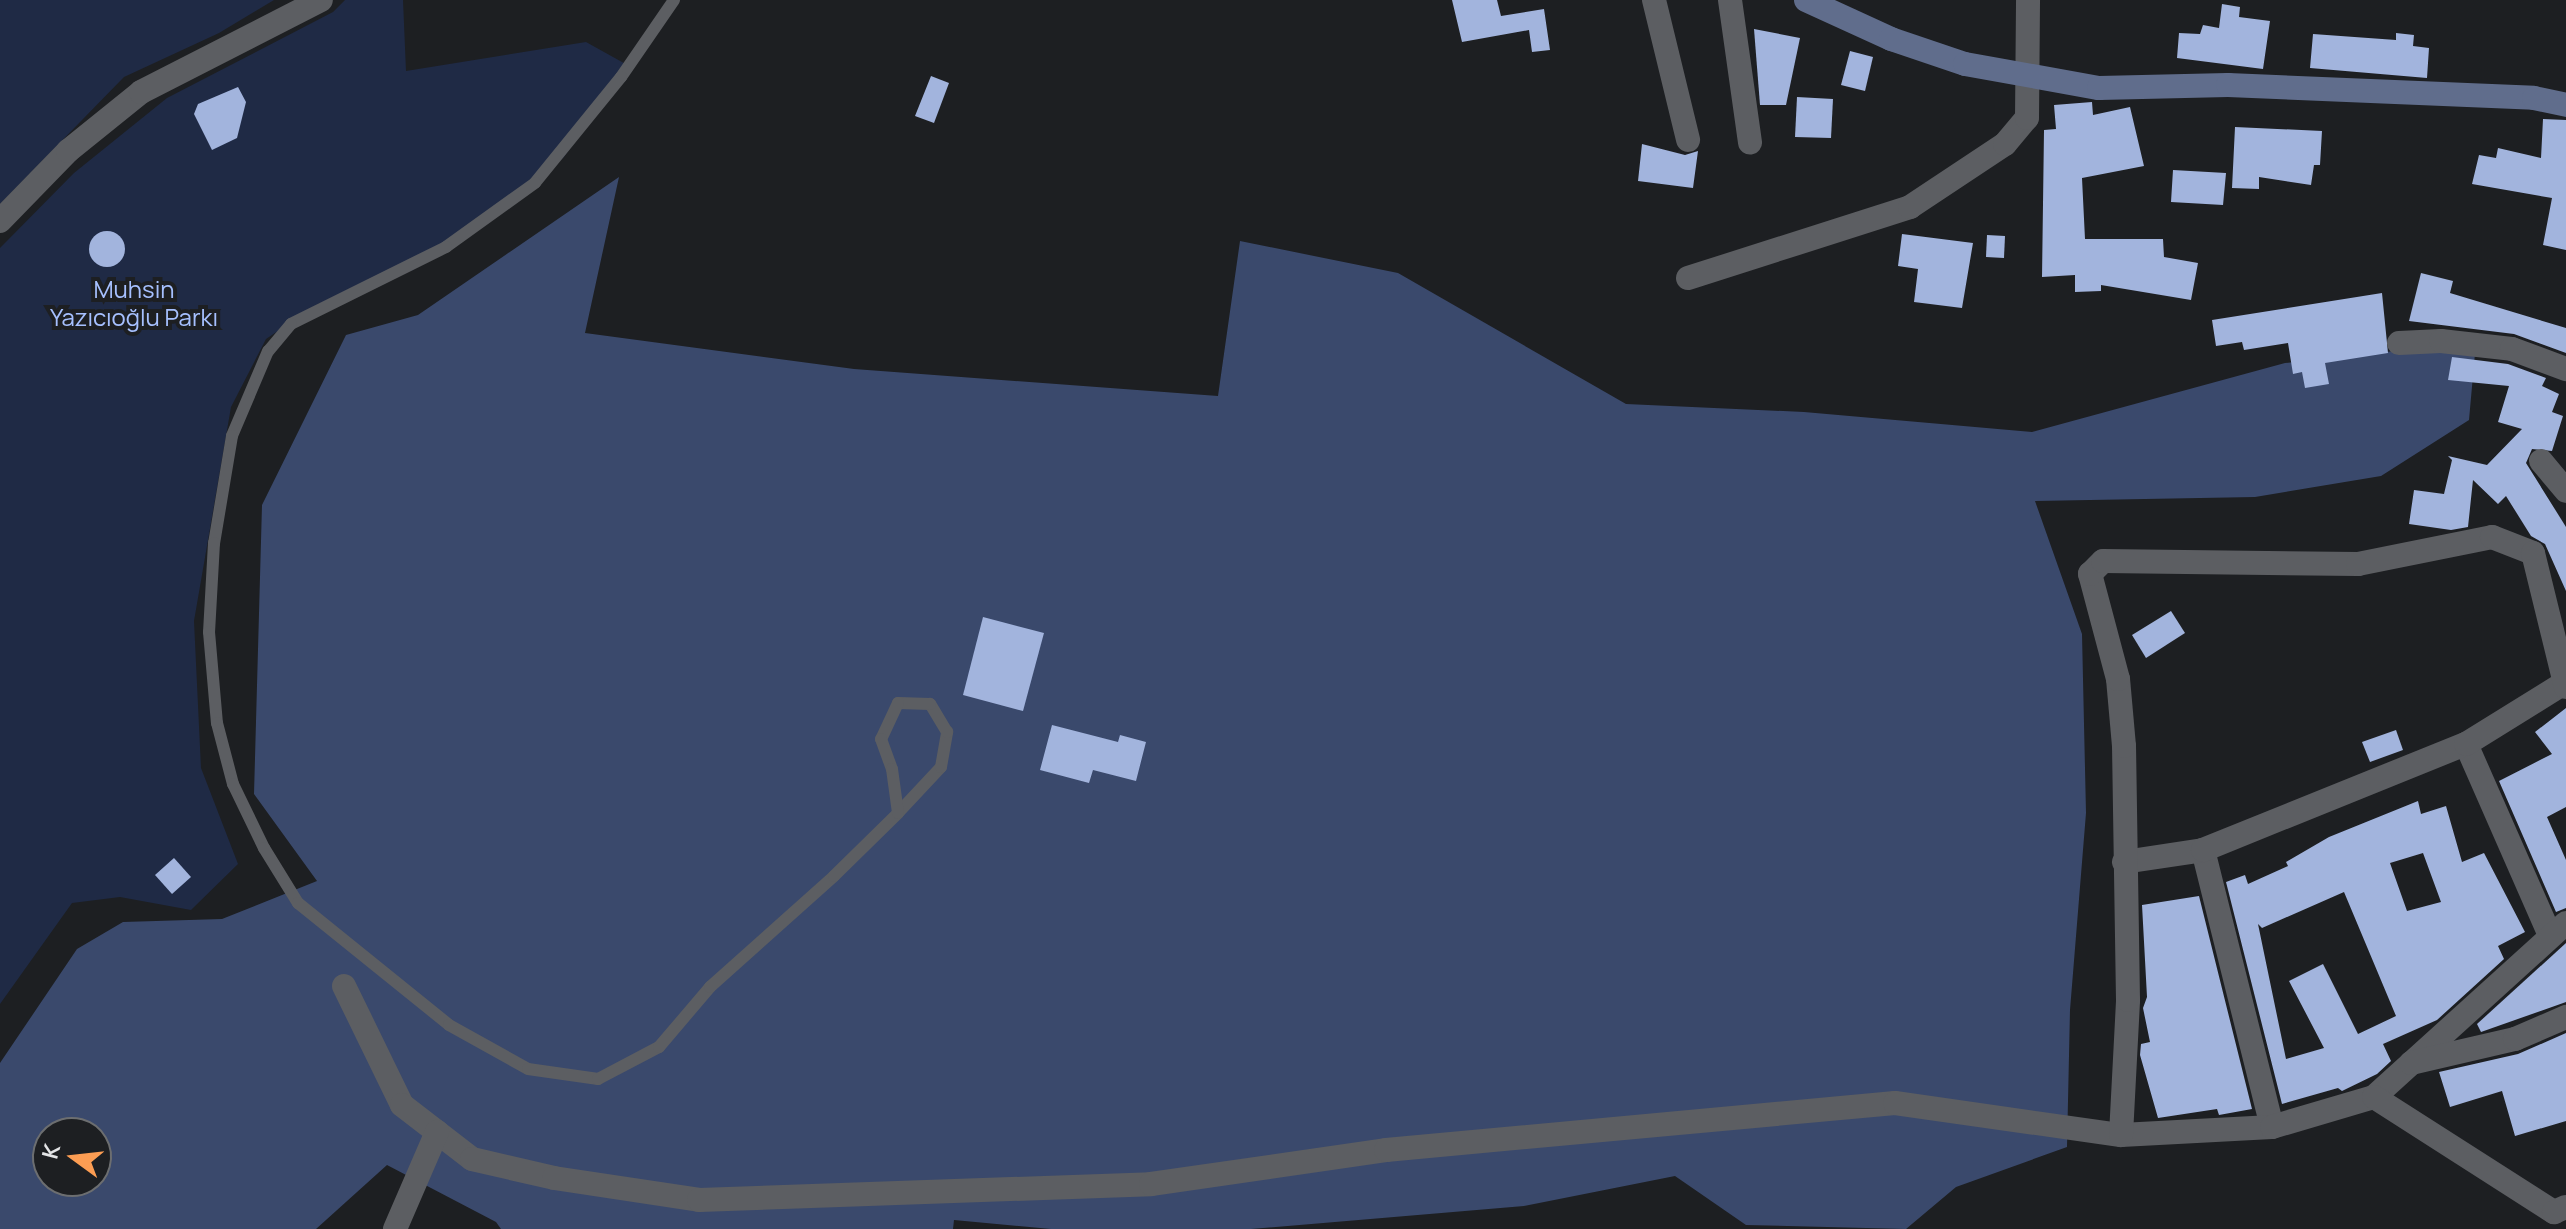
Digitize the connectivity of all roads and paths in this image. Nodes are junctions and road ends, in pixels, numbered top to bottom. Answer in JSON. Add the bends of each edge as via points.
{"nodes":[{"id":1,"x":321,"y":0,"type":"edge"},
{"id":2,"x":674,"y":0,"type":"edge"},
{"id":3,"x":1654,"y":0,"type":"edge"},
{"id":4,"x":1730,"y":0,"type":"edge"},
{"id":5,"x":1806,"y":0,"type":"edge"},
{"id":6,"x":2028,"y":0,"type":"edge"},
{"id":7,"x":2024,"y":74,"type":"junction"},
{"id":8,"x":2566,"y":105,"type":"edge"},
{"id":9,"x":1688,"y":140,"type":"dead end"},
{"id":10,"x":1750,"y":143,"type":"dead end"},
{"id":11,"x":0,"y":221,"type":"edge"},
{"id":12,"x":1688,"y":278,"type":"dead end"},
{"id":13,"x":2399,"y":343,"type":"dead end"},
{"id":14,"x":2566,"y":369,"type":"edge"},
{"id":15,"x":2541,"y":461,"type":"dead end"},
{"id":16,"x":2566,"y":491,"type":"edge"},
{"id":17,"x":2565,"y":684,"type":"edge"},
{"id":18,"x":2466,"y":744,"type":"junction"},
{"id":19,"x":898,"y":813,"type":"junction"},
{"id":20,"x":2203,"y":850,"type":"junction"},
{"id":21,"x":2124,"y":862,"type":"junction"},
{"id":22,"x":2558,"y":929,"type":"edge"},
{"id":23,"x":344,"y":986,"type":"dead end"},
{"id":24,"x":2566,"y":1017,"type":"edge"},
{"id":25,"x":2405,"y":1064,"type":"junction"},
{"id":26,"x":2374,"y":1097,"type":"junction"},
{"id":27,"x":2272,"y":1127,"type":"junction"},
{"id":28,"x":437,"y":1132,"type":"junction"},
{"id":29,"x":2121,"y":1135,"type":"junction"},
{"id":30,"x":2566,"y":1207,"type":"edge"},
{"id":31,"x":395,"y":1229,"type":"edge"}],
"edges":[{"from":1,"to":11,"type":"street","via":[[141,92],[68,151]]},
{"from":2,"to":19,"type":"lane","via":[[535,183],[446,247],[291,324],[268,351],[232,436],[214,543],[209,632],[217,723],[233,784],[298,903],[449,1025],[528,1069],[598,1079],[659,1047],[710,987]]},
{"from":3,"to":9,"type":"street"},
{"from":4,"to":10,"type":"street"},
{"from":5,"to":7,"type":"street","via":[[1891,39],[1965,64]]},
{"from":6,"to":7,"type":"street"},
{"from":7,"to":8,"type":"street","via":[[2099,88],[2228,85],[2534,98]]},
{"from":7,"to":12,"type":"street","via":[[2027,118],[2005,144],[1910,207]]},
{"from":13,"to":14,"type":"street","via":[[2441,341],[2512,349]]},
{"from":15,"to":16,"type":"street"},
{"from":17,"to":18,"type":"street"},
{"from":17,"to":21,"type":"street","via":[[2533,553],[2492,537],[2358,564],[2103,561],[2090,574],[2118,679]]},
{"from":18,"to":20,"type":"street"},
{"from":18,"to":22,"type":"street"},
{"from":19,"to":19,"type":"lane","via":[[941,767],[947,732],[930,704],[898,703],[881,739],[892,769]]},
{"from":20,"to":21,"type":"street"},
{"from":20,"to":27,"type":"street"},
{"from":21,"to":29,"type":"street","via":[[2128,1000]]},
{"from":22,"to":25,"type":"street"},
{"from":23,"to":28,"type":"street","via":[[402,1105]]},
{"from":24,"to":25,"type":"street","via":[[2515,1039]]},
{"from":25,"to":26,"type":"street"},
{"from":26,"to":27,"type":"street"},
{"from":26,"to":30,"type":"street","via":[[2554,1212]]},
{"from":27,"to":29,"type":"street"},
{"from":28,"to":29,"type":"street","via":[[472,1159],[554,1178],[699,1200],[1151,1184],[1386,1150],[1895,1103]]},
{"from":28,"to":31,"type":"street"}]}
